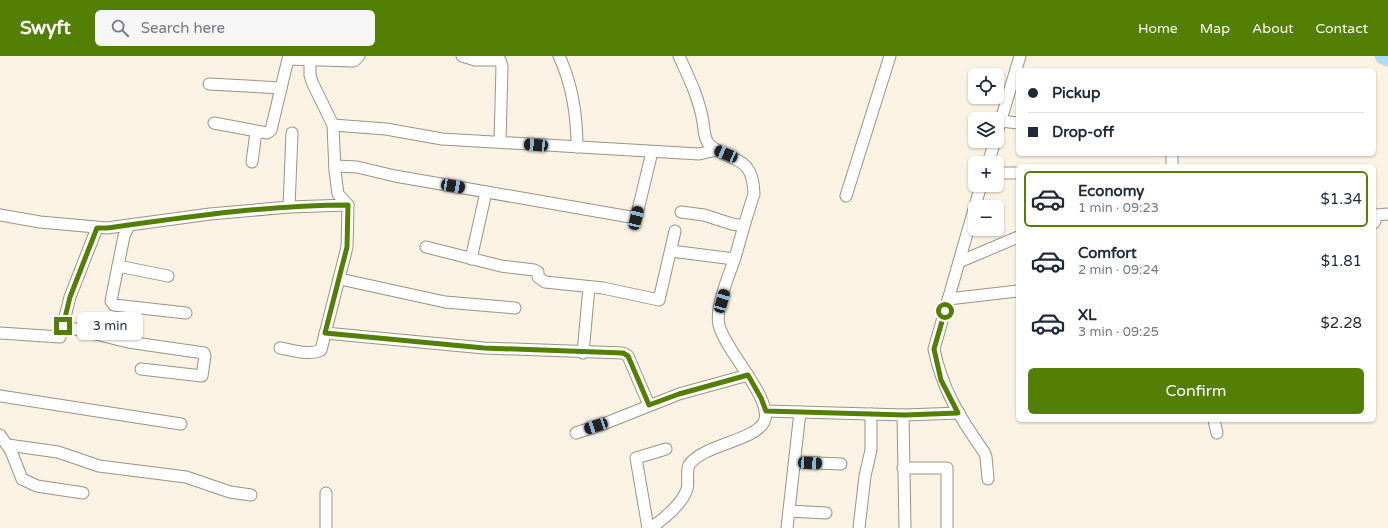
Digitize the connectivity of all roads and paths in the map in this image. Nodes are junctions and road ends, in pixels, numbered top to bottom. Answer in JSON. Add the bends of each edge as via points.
{"nodes":[{"id":1,"x":359,"y":56,"type":"edge"},
{"id":2,"x":462,"y":56,"type":"edge"},
{"id":3,"x":559,"y":56,"type":"edge"},
{"id":4,"x":679,"y":56,"type":"edge"},
{"id":5,"x":890,"y":56,"type":"edge"},
{"id":6,"x":1020,"y":56,"type":"edge"},
{"id":7,"x":1382,"y":56,"type":"edge"},
{"id":8,"x":310,"y":57,"type":"edge"},
{"id":9,"x":288,"y":58,"type":"edge"},
{"id":10,"x":1388,"y":58,"type":"edge"},
{"id":11,"x":1018,"y":68,"type":"edge"},
{"id":12,"x":1015,"y":81,"type":"edge"},
{"id":13,"x":209,"y":84,"type":"dead end"},
{"id":14,"x":281,"y":88,"type":"junction"},
{"id":15,"x":1004,"y":112,"type":"edge"},
{"id":16,"x":1004,"y":121,"type":"edge"},
{"id":17,"x":214,"y":123,"type":"dead end"},
{"id":18,"x":1016,"y":123,"type":"edge"},
{"id":19,"x":333,"y":125,"type":"junction"},
{"id":20,"x":256,"y":132,"type":"junction"},
{"id":21,"x":292,"y":133,"type":"dead end"},
{"id":22,"x":500,"y":142,"type":"junction"},
{"id":23,"x":577,"y":147,"type":"junction"},
{"id":24,"x":717,"y":150,"type":"junction"},
{"id":25,"x":652,"y":152,"type":"junction"},
{"id":26,"x":252,"y":162,"type":"dead end"},
{"id":27,"x":334,"y":166,"type":"junction"},
{"id":28,"x":1004,"y":173,"type":"edge"},
{"id":29,"x":1016,"y":173,"type":"edge"},
{"id":30,"x":486,"y":192,"type":"junction"},
{"id":31,"x":979,"y":192,"type":"edge"},
{"id":32,"x":846,"y":196,"type":"dead end"},
{"id":33,"x":348,"y":205,"type":"junction"},
{"id":34,"x":289,"y":207,"type":"junction"},
{"id":35,"x":681,"y":212,"type":"dead end"},
{"id":36,"x":1388,"y":214,"type":"edge"},
{"id":37,"x":0,"y":215,"type":"edge"},
{"id":38,"x":1376,"y":218,"type":"edge"},
{"id":39,"x":129,"y":225,"type":"junction"},
{"id":40,"x":744,"y":226,"type":"junction"},
{"id":41,"x":97,"y":228,"type":"junction"},
{"id":42,"x":676,"y":231,"type":"dead end"},
{"id":43,"x":1016,"y":238,"type":"edge"},
{"id":44,"x":426,"y":247,"type":"dead end"},
{"id":45,"x":671,"y":251,"type":"junction"},
{"id":46,"x":471,"y":259,"type":"junction"},
{"id":47,"x":734,"y":259,"type":"junction"},
{"id":48,"x":959,"y":262,"type":"junction"},
{"id":49,"x":118,"y":266,"type":"junction"},
{"id":50,"x":168,"y":276,"type":"dead end"},
{"id":51,"x":340,"y":279,"type":"junction"},
{"id":52,"x":589,"y":287,"type":"junction"},
{"id":53,"x":1016,"y":291,"type":"edge"},
{"id":54,"x":948,"y":299,"type":"junction"},
{"id":55,"x":515,"y":308,"type":"dead end"},
{"id":56,"x":186,"y":313,"type":"dead end"},
{"id":57,"x":63,"y":326,"type":"junction"},
{"id":58,"x":0,"y":333,"type":"edge"},
{"id":59,"x":325,"y":333,"type":"junction"},
{"id":60,"x":280,"y":348,"type":"dead end"},
{"id":61,"x":583,"y":353,"type":"junction"},
{"id":62,"x":141,"y":369,"type":"dead end"},
{"id":63,"x":748,"y":375,"type":"junction"},
{"id":64,"x":0,"y":396,"type":"edge"},
{"id":65,"x":649,"y":405,"type":"junction"},
{"id":66,"x":766,"y":411,"type":"junction"},
{"id":67,"x":800,"y":412,"type":"junction"},
{"id":68,"x":958,"y":413,"type":"junction"},
{"id":69,"x":871,"y":414,"type":"junction"},
{"id":70,"x":902,"y":415,"type":"junction"},
{"id":71,"x":1214,"y":422,"type":"edge"},
{"id":72,"x":181,"y":424,"type":"dead end"},
{"id":73,"x":576,"y":433,"type":"dead end"},
{"id":74,"x":1217,"y":433,"type":"dead end"},
{"id":75,"x":0,"y":435,"type":"edge"},
{"id":76,"x":8,"y":445,"type":"junction"},
{"id":77,"x":666,"y":449,"type":"dead end"},
{"id":78,"x":795,"y":462,"type":"junction"},
{"id":79,"x":841,"y":464,"type":"dead end"},
{"id":80,"x":903,"y":468,"type":"junction"},
{"id":81,"x":988,"y":479,"type":"dead end"},
{"id":82,"x":83,"y":493,"type":"dead end"},
{"id":83,"x":326,"y":493,"type":"dead end"},
{"id":84,"x":251,"y":495,"type":"dead end"},
{"id":85,"x":789,"y":511,"type":"junction"},
{"id":86,"x":826,"y":513,"type":"dead end"},
{"id":87,"x":326,"y":528,"type":"edge"},
{"id":88,"x":649,"y":528,"type":"edge"},
{"id":89,"x":787,"y":528,"type":"edge"},
{"id":90,"x":859,"y":528,"type":"edge"},
{"id":91,"x":905,"y":528,"type":"edge"},
{"id":92,"x":947,"y":528,"type":"edge"}],
"edges":[{"from":1,"to":8,"type":"street","via":[[354,61]]},
{"from":2,"to":22,"type":"street","via":[[475,60],[500,60]]},
{"from":3,"to":23,"type":"street","via":[[574,97]]},
{"from":4,"to":24,"type":"street","via":[[696,93],[705,138]]},
{"from":5,"to":32,"type":"street"},
{"from":6,"to":11,"type":"street"},
{"from":7,"to":10,"type":"main road"},
{"from":8,"to":9,"type":"street"},
{"from":8,"to":19,"type":"street","via":[[312,82]]},
{"from":9,"to":14,"type":"street"},
{"from":12,"to":15,"type":"street"},
{"from":13,"to":14,"type":"street"},
{"from":14,"to":20,"type":"street","via":[[271,130],[267,133]]},
{"from":16,"to":18,"type":"street"},
{"from":17,"to":20,"type":"street"},
{"from":19,"to":22,"type":"street","via":[[386,129],[442,139]]},
{"from":19,"to":27,"type":"street"},
{"from":20,"to":26,"type":"street"},
{"from":21,"to":34,"type":"street"},
{"from":22,"to":23,"type":"street"},
{"from":23,"to":25,"type":"street"},
{"from":24,"to":25,"type":"street","via":[[699,154]]},
{"from":24,"to":40,"type":"street","via":[[735,158],[747,167],[751,175],[754,194]]},
{"from":25,"to":30,"type":"street","via":[[636,218]]},
{"from":27,"to":30,"type":"street","via":[[357,167]]},
{"from":27,"to":33,"type":"street","via":[[338,194]]},
{"from":28,"to":29,"type":"street"},
{"from":30,"to":46,"type":"street"},
{"from":31,"to":48,"type":"street"},
{"from":33,"to":34,"type":"street"},
{"from":33,"to":51,"type":"street","via":[[347,247]]},
{"from":34,"to":39,"type":"street"},
{"from":35,"to":40,"type":"street","via":[[704,215]]},
{"from":36,"to":38,"type":"street","via":[[1377,215]]},
{"from":37,"to":41,"type":"street"},
{"from":39,"to":41,"type":"street"},
{"from":39,"to":49,"type":"street"},
{"from":40,"to":47,"type":"street"},
{"from":41,"to":57,"type":"street","via":[[70,297]]},
{"from":42,"to":45,"type":"street"},
{"from":43,"to":48,"type":"street"},
{"from":44,"to":46,"type":"street"},
{"from":45,"to":47,"type":"street"},
{"from":45,"to":52,"type":"street","via":[[658,300]]},
{"from":46,"to":52,"type":"street","via":[[534,270],[545,282]]},
{"from":47,"to":63,"type":"street","via":[[718,315],[719,325],[729,349]]},
{"from":48,"to":54,"type":"street"},
{"from":49,"to":50,"type":"street"},
{"from":49,"to":56,"type":"street","via":[[111,301],[114,305]]},
{"from":51,"to":55,"type":"street","via":[[445,302]]},
{"from":51,"to":59,"type":"street"},
{"from":52,"to":61,"type":"street"},
{"from":53,"to":54,"type":"street"},
{"from":54,"to":68,"type":"street","via":[[934,349],[941,380]]},
{"from":57,"to":58,"type":"street","via":[[60,336]]},
{"from":57,"to":62,"type":"street","via":[[128,342],[204,353],[205,356],[202,376]]},
{"from":59,"to":60,"type":"street","via":[[321,350],[315,353]]},
{"from":59,"to":61,"type":"street","via":[[484,348]]},
{"from":61,"to":65,"type":"street","via":[[623,353],[628,356]]},
{"from":63,"to":65,"type":"street"},
{"from":63,"to":66,"type":"street"},
{"from":64,"to":72,"type":"street"},
{"from":65,"to":73,"type":"street"},
{"from":66,"to":67,"type":"street"},
{"from":66,"to":88,"type":"street","via":[[764,422],[756,429],[699,455],[688,466],[687,490],[668,515]]},
{"from":67,"to":69,"type":"street"},
{"from":67,"to":78,"type":"street"},
{"from":68,"to":70,"type":"street"},
{"from":68,"to":81,"type":"street","via":[[984,452]]},
{"from":69,"to":70,"type":"street"},
{"from":69,"to":90,"type":"street","via":[[871,450]]},
{"from":70,"to":80,"type":"street"},
{"from":71,"to":74,"type":"street"},
{"from":75,"to":76,"type":"street"},
{"from":76,"to":82,"type":"street","via":[[22,478],[37,486]]},
{"from":76,"to":84,"type":"street","via":[[58,452],[99,466],[186,477],[222,490]]},
{"from":77,"to":88,"type":"street","via":[[636,458]]},
{"from":78,"to":79,"type":"street"},
{"from":78,"to":85,"type":"street"},
{"from":80,"to":91,"type":"street"},
{"from":80,"to":92,"type":"street","via":[[947,468]]},
{"from":83,"to":87,"type":"street"},
{"from":85,"to":86,"type":"street"},
{"from":85,"to":89,"type":"street"}]}
